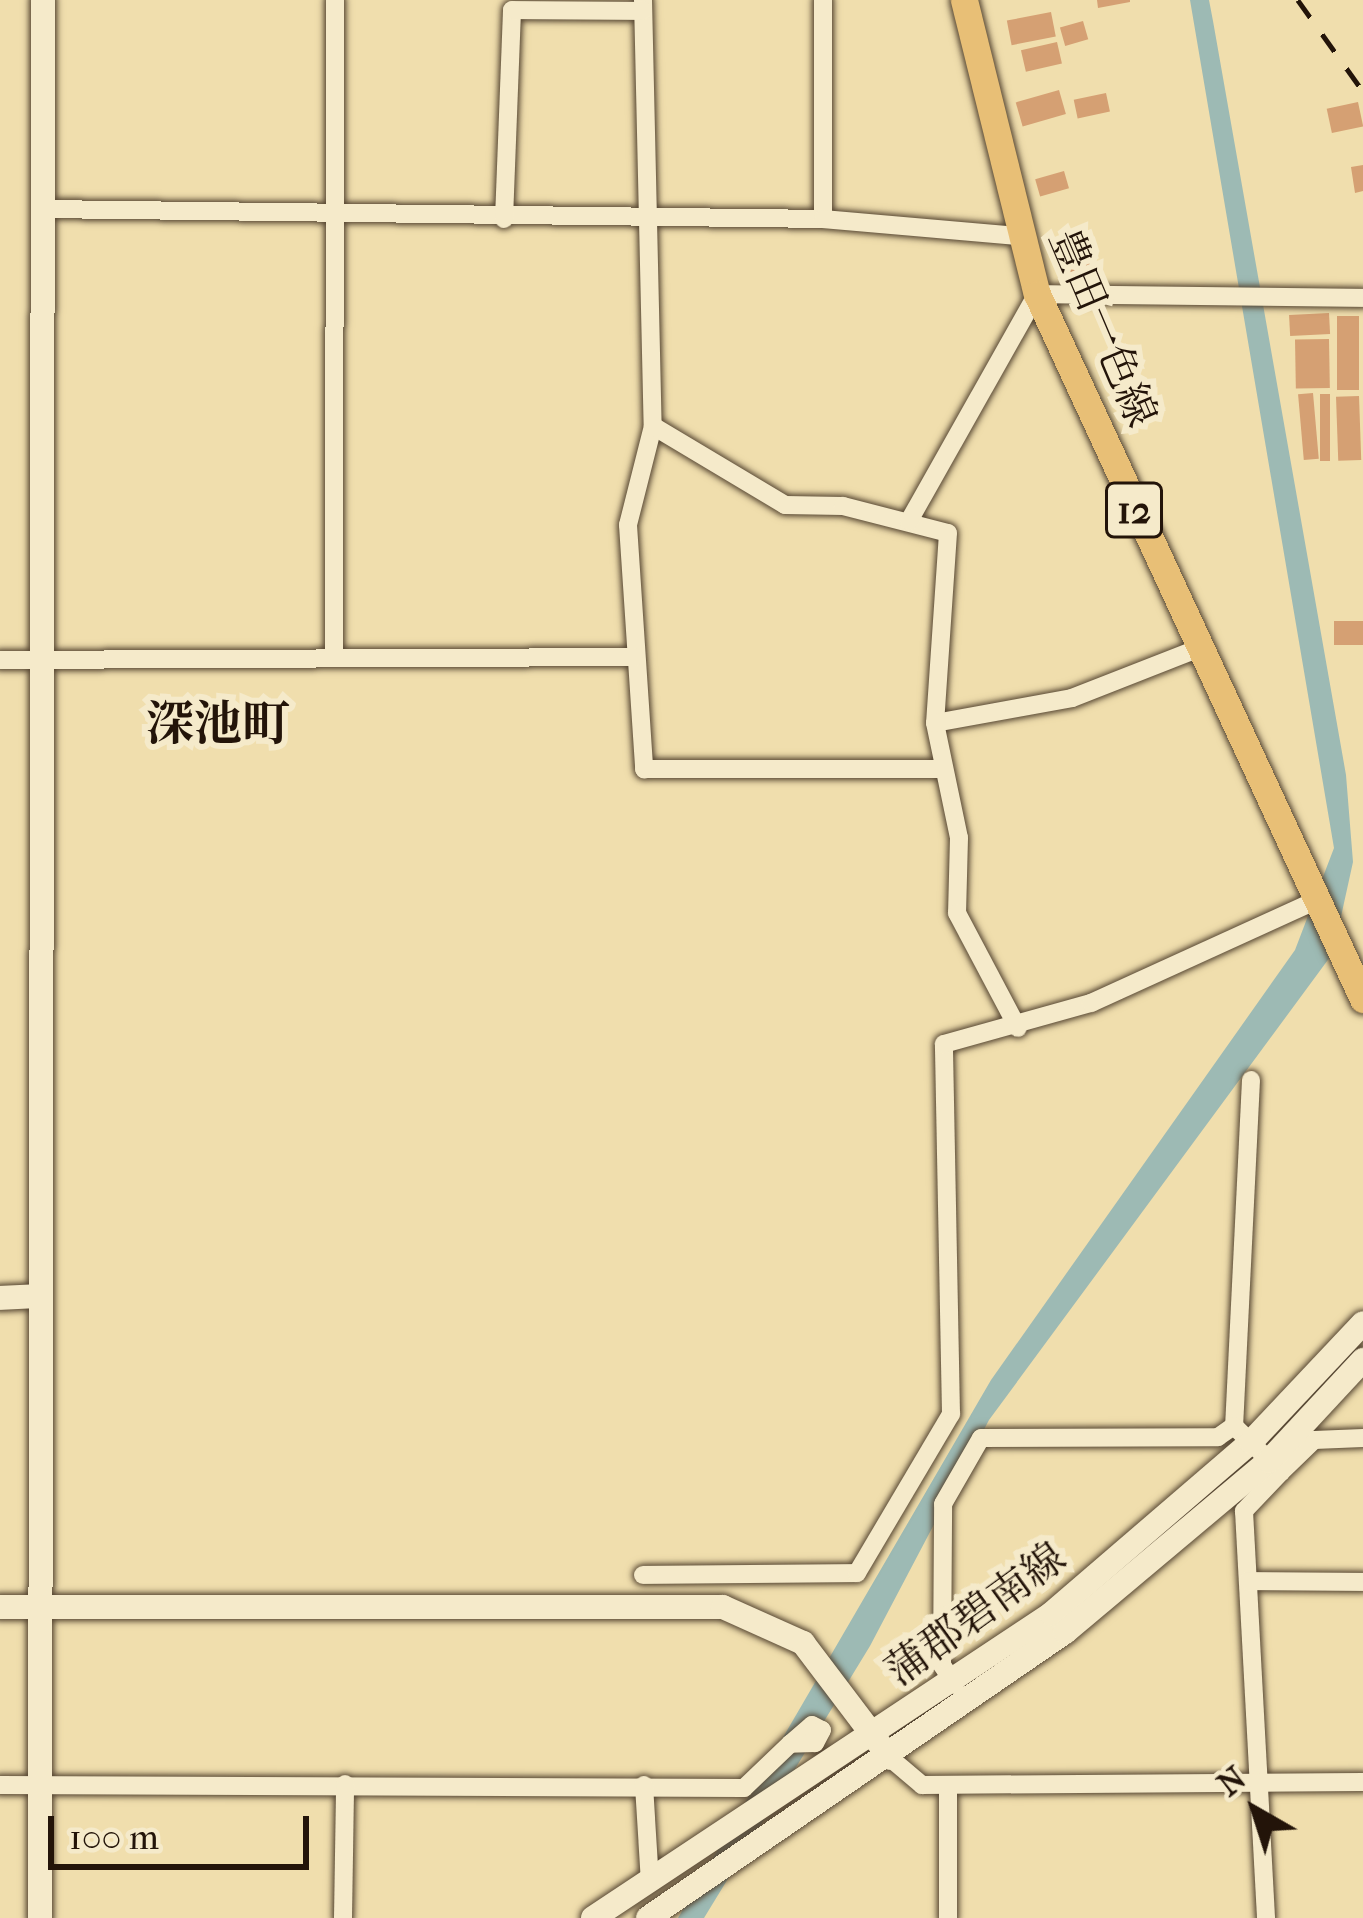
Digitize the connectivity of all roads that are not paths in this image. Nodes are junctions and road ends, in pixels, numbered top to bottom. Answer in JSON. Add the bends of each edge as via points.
{"nodes":[{"id":1,"x":43,"y":0,"type":"edge"},
{"id":2,"x":335,"y":0,"type":"edge"},
{"id":3,"x":823,"y":0,"type":"edge"},
{"id":4,"x":964,"y":0,"type":"edge"},
{"id":5,"x":643,"y":6,"type":"edge"},
{"id":6,"x":42,"y":209,"type":"junction"},
{"id":7,"x":338,"y":210,"type":"junction"},
{"id":8,"x":503,"y":219,"type":"junction"},
{"id":9,"x":823,"y":219,"type":"junction"},
{"id":10,"x":644,"y":220,"type":"junction"},
{"id":11,"x":1016,"y":236,"type":"junction"},
{"id":12,"x":1037,"y":294,"type":"junction"},
{"id":13,"x":1363,"y":298,"type":"edge"},
{"id":14,"x":652,"y":426,"type":"junction"},
{"id":15,"x":909,"y":521,"type":"junction"},
{"id":16,"x":1197,"y":649,"type":"junction"},
{"id":17,"x":634,"y":657,"type":"junction"},
{"id":18,"x":334,"y":658,"type":"junction"},
{"id":19,"x":0,"y":660,"type":"edge"},
{"id":20,"x":45,"y":660,"type":"junction"},
{"id":21,"x":935,"y":723,"type":"junction"},
{"id":22,"x":942,"y":769,"type":"junction"},
{"id":23,"x":1315,"y":901,"type":"junction"},
{"id":24,"x":1363,"y":999,"type":"edge"},
{"id":25,"x":1018,"y":1028,"type":"junction"},
{"id":26,"x":1252,"y":1080,"type":"dead end"},
{"id":27,"x":40,"y":1296,"type":"junction"},
{"id":28,"x":0,"y":1298,"type":"edge"},
{"id":29,"x":1363,"y":1323,"type":"edge"},
{"id":30,"x":1363,"y":1360,"type":"edge"},
{"id":31,"x":1363,"y":1438,"type":"edge"},
{"id":32,"x":1259,"y":1450,"type":"junction"},
{"id":33,"x":643,"y":1575,"type":"dead end"},
{"id":34,"x":1248,"y":1581,"type":"junction"},
{"id":35,"x":1363,"y":1582,"type":"edge"},
{"id":36,"x":0,"y":1607,"type":"edge"},
{"id":37,"x":37,"y":1607,"type":"junction"},
{"id":38,"x":955,"y":1684,"type":"junction"},
{"id":39,"x":790,"y":1744,"type":"dead end"},
{"id":40,"x":883,"y":1747,"type":"junction"},
{"id":41,"x":1363,"y":1782,"type":"edge"},
{"id":42,"x":345,"y":1784,"type":"junction"},
{"id":43,"x":1255,"y":1784,"type":"junction"},
{"id":44,"x":0,"y":1785,"type":"edge"},
{"id":45,"x":39,"y":1785,"type":"junction"},
{"id":46,"x":644,"y":1785,"type":"junction"},
{"id":47,"x":948,"y":1785,"type":"junction"},
{"id":48,"x":650,"y":1882,"type":"junction"},
{"id":49,"x":40,"y":1918,"type":"edge"},
{"id":50,"x":343,"y":1918,"type":"edge"},
{"id":51,"x":592,"y":1918,"type":"edge"},
{"id":52,"x":649,"y":1918,"type":"edge"},
{"id":53,"x":948,"y":1918,"type":"edge"},
{"id":54,"x":1266,"y":1918,"type":"edge"}],
"edges":[{"from":1,"to":6,"type":"street"},
{"from":2,"to":7,"type":"street"},
{"from":3,"to":9,"type":"street"},
{"from":4,"to":11,"type":"main road","name":"豊田一色線","number":"12"},
{"from":5,"to":8,"type":"street","via":[[512,10]]},
{"from":5,"to":10,"type":"street"},
{"from":6,"to":7,"type":"street"},
{"from":6,"to":20,"type":"street"},
{"from":7,"to":8,"type":"street"},
{"from":7,"to":18,"type":"street"},
{"from":8,"to":10,"type":"street"},
{"from":9,"to":10,"type":"street"},
{"from":9,"to":11,"type":"street"},
{"from":10,"to":14,"type":"street"},
{"from":11,"to":12,"type":"main road","name":"豊田一色線","number":"12"},
{"from":12,"to":13,"type":"street"},
{"from":12,"to":15,"type":"street"},
{"from":12,"to":16,"type":"main road","name":"豊田一色線","number":"12"},
{"from":14,"to":15,"type":"street","via":[[785,505]]},
{"from":14,"to":17,"type":"street","via":[[628,525]]},
{"from":15,"to":21,"type":"street","via":[[948,532]]},
{"from":16,"to":21,"type":"street","via":[[1072,698]]},
{"from":16,"to":23,"type":"main road","name":"豊田一色線","number":"12"},
{"from":17,"to":18,"type":"street"},
{"from":17,"to":22,"type":"street","via":[[644,769]]},
{"from":18,"to":20,"type":"street"},
{"from":19,"to":20,"type":"street"},
{"from":20,"to":27,"type":"street"},
{"from":21,"to":22,"type":"street"},
{"from":22,"to":25,"type":"street","via":[[958,838],[957,914]]},
{"from":23,"to":24,"type":"main road","name":"豊田一色線","number":"12"},
{"from":23,"to":25,"type":"street"},
{"from":25,"to":33,"type":"street","via":[[944,1044],[951,1414],[857,1574]]},
{"from":26,"to":32,"type":"street"},
{"from":27,"to":28,"type":"street"},
{"from":27,"to":37,"type":"street"},
{"from":29,"to":32,"type":"street","name":"蒲郡碧南線"},
{"from":30,"to":32,"type":"street","name":"蒲郡碧南線"},
{"from":31,"to":32,"type":"street"},
{"from":32,"to":34,"type":"street","via":[[1244,1511]]},
{"from":32,"to":38,"type":"street","name":"蒲郡碧南線"},
{"from":32,"to":38,"type":"street","via":[[1218,1437],[981,1438],[943,1504],[942,1665]]},
{"from":32,"to":40,"type":"street","name":"蒲郡碧南線","via":[[1065,1632]]},
{"from":34,"to":35,"type":"street"},
{"from":34,"to":43,"type":"street"},
{"from":36,"to":37,"type":"street"},
{"from":37,"to":40,"type":"street","via":[[723,1607],[803,1643]]},
{"from":37,"to":45,"type":"street"},
{"from":38,"to":40,"type":"street","name":"蒲郡碧南線"},
{"from":39,"to":46,"type":"street","via":[[744,1788]]},
{"from":40,"to":47,"type":"street","via":[[904,1780]]},
{"from":40,"to":48,"type":"street","name":"蒲郡碧南線"},
{"from":40,"to":52,"type":"street","name":"蒲郡碧南線"},
{"from":41,"to":43,"type":"street"},
{"from":42,"to":45,"type":"street"},
{"from":42,"to":46,"type":"street"},
{"from":42,"to":50,"type":"street"},
{"from":43,"to":47,"type":"street"},
{"from":43,"to":54,"type":"street"},
{"from":44,"to":45,"type":"street"},
{"from":45,"to":49,"type":"street"},
{"from":46,"to":48,"type":"street"},
{"from":47,"to":53,"type":"street"},
{"from":48,"to":51,"type":"street","name":"蒲郡碧南線"}]}
